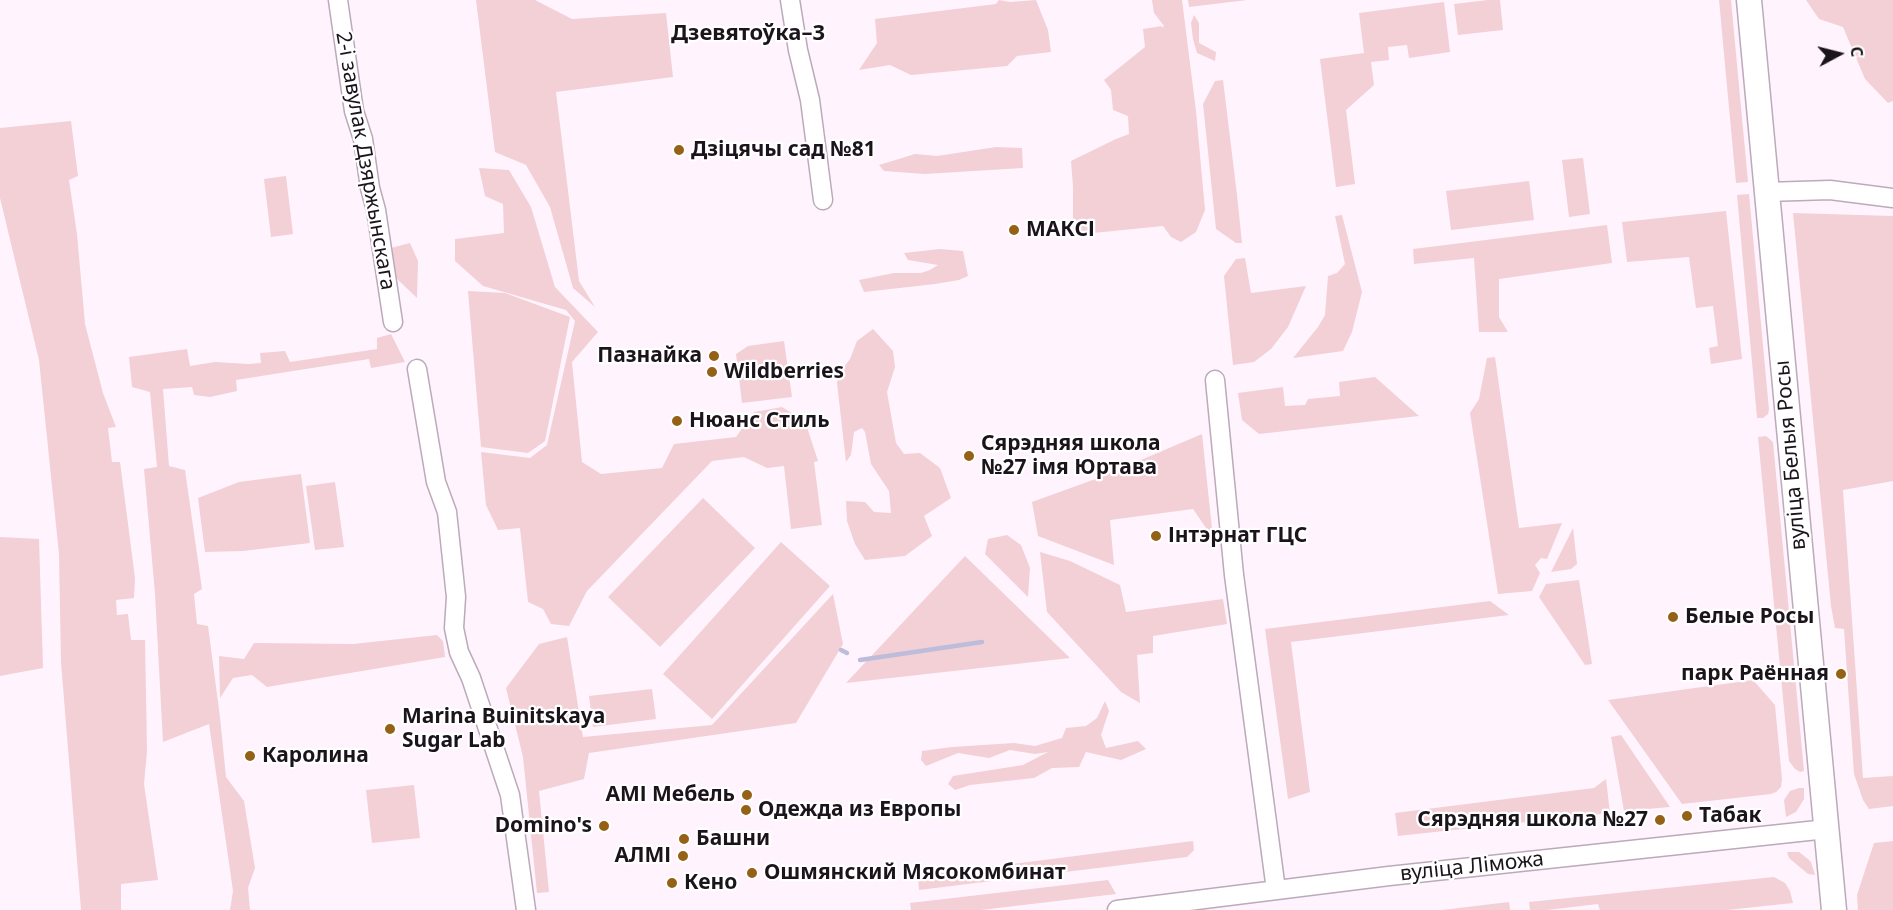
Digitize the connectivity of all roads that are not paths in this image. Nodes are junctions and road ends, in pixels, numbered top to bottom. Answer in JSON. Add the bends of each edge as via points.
{"nodes":[{"id":1,"x":338,"y":0,"type":"edge"},
{"id":2,"x":790,"y":0,"type":"edge"},
{"id":3,"x":1749,"y":0,"type":"edge"},
{"id":4,"x":1766,"y":192,"type":"junction"},
{"id":5,"x":1893,"y":198,"type":"edge"},
{"id":6,"x":823,"y":200,"type":"dead end"},
{"id":7,"x":393,"y":322,"type":"dead end"},
{"id":8,"x":417,"y":369,"type":"dead end"},
{"id":9,"x":1215,"y":380,"type":"dead end"},
{"id":10,"x":1827,"y":829,"type":"junction"},
{"id":11,"x":1276,"y":890,"type":"junction"},
{"id":12,"x":526,"y":910,"type":"edge"},
{"id":13,"x":1117,"y":910,"type":"edge"},
{"id":14,"x":1834,"y":910,"type":"edge"}],
"edges":[{"from":1,"to":7,"type":"street","name":"2-і завулак Дзяржынскага"},
{"from":2,"to":6,"type":"street","via":[[810,100]]},
{"from":3,"to":4,"type":"main road","name":"вуліца Белыя Росы"},
{"from":4,"to":5,"type":"street","via":[[1830,190]]},
{"from":4,"to":10,"type":"main road","name":"вуліца Белыя Росы"},
{"from":8,"to":12,"type":"street","via":[[436,482],[447,512],[456,597],[454,628],[506,782]]},
{"from":9,"to":11,"type":"street","via":[[1236,590]]},
{"from":10,"to":11,"type":"street","name":"вуліца Ліможа"},
{"from":10,"to":14,"type":"main road","name":"вуліца Белыя Росы"},
{"from":11,"to":13,"type":"street","name":"вуліца Ліможа"}]}
